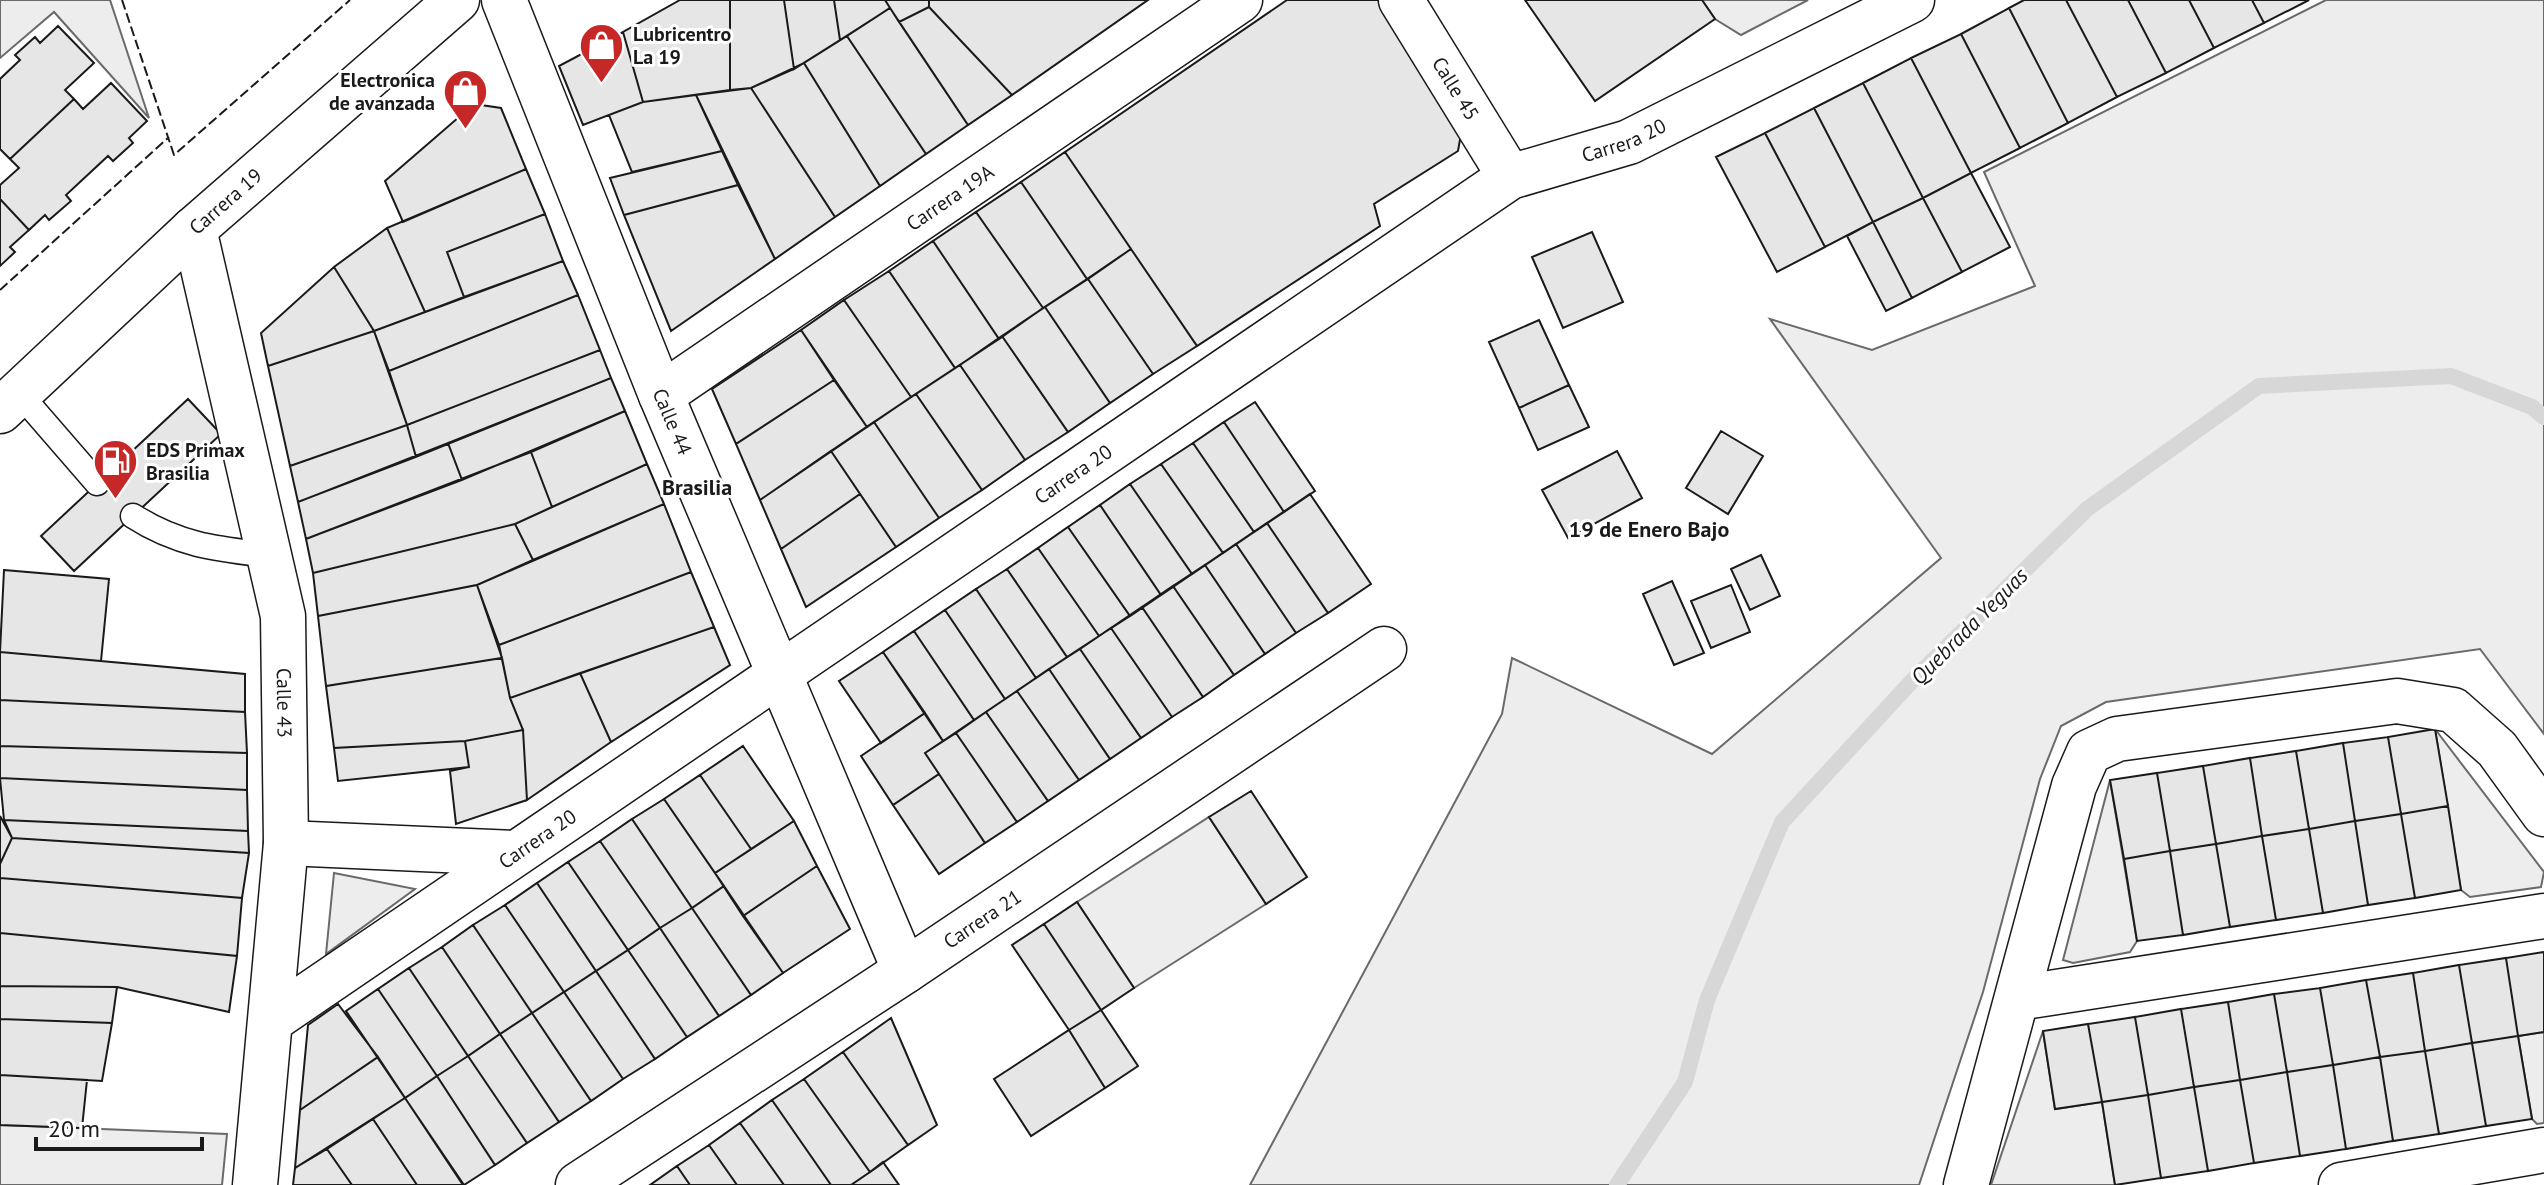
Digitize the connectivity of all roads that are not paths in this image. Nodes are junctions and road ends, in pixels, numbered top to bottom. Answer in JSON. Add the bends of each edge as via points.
{"nodes":[{"id":1,"x":457,"y":0,"type":"edge"},
{"id":2,"x":504,"y":0,"type":"edge"},
{"id":3,"x":1240,"y":0,"type":"edge"},
{"id":4,"x":1401,"y":0,"type":"edge"},
{"id":5,"x":1912,"y":0,"type":"edge"},
{"id":6,"x":1510,"y":177,"type":"junction"},
{"id":7,"x":194,"y":229,"type":"junction"},
{"id":8,"x":661,"y":395,"type":"junction"},
{"id":9,"x":10,"y":402,"type":"edge"},
{"id":10,"x":97,"y":483,"type":"dead end"},
{"id":11,"x":133,"y":516,"type":"dead end"},
{"id":12,"x":269,"y":555,"type":"junction"},
{"id":13,"x":1384,"y":649,"type":"dead end"},
{"id":14,"x":778,"y":677,"type":"junction"},
{"id":15,"x":2544,"y":814,"type":"edge"},
{"id":16,"x":286,"y":843,"type":"junction"},
{"id":17,"x":513,"y":853,"type":"junction"},
{"id":18,"x":2544,"y":916,"type":"edge"},
{"id":19,"x":905,"y":971,"type":"junction"},
{"id":20,"x":2018,"y":998,"type":"junction"},
{"id":21,"x":273,"y":1019,"type":"junction"},
{"id":22,"x":2544,"y":1150,"type":"edge"},
{"id":23,"x":2352,"y":1184,"type":"edge"},
{"id":24,"x":255,"y":1185,"type":"edge"},
{"id":25,"x":578,"y":1185,"type":"edge"},
{"id":26,"x":1966,"y":1185,"type":"edge"}],
"edges":[{"from":1,"to":7,"type":"street","name":"Carrera 19"},
{"from":2,"to":8,"type":"street","name":"Calle 44"},
{"from":3,"to":8,"type":"street","name":"Carrera 19A"},
{"from":4,"to":6,"type":"street","name":"Calle 45"},
{"from":5,"to":6,"type":"street","name":"Carrera 20","via":[[1629,142]]},
{"from":6,"to":14,"type":"street","name":"Carrera 20"},
{"from":7,"to":9,"type":"street","name":"Carrera 19"},
{"from":7,"to":12,"type":"street","name":"Calle 43"},
{"from":8,"to":14,"type":"street","name":"Calle 44"},
{"from":9,"to":10,"type":"lane"},
{"from":11,"to":12,"type":"lane","via":[[163,536]]},
{"from":12,"to":16,"type":"street","name":"Calle 43","via":[[283,616]]},
{"from":13,"to":19,"type":"street","name":"Carrera 21"},
{"from":14,"to":17,"type":"street","name":"Carrera 20"},
{"from":14,"to":19,"type":"street","name":"Calle 44"},
{"from":15,"to":20,"type":"street","via":[[2497,749],[2453,710],[2397,701],[2117,739],[2089,752],[2074,786]]},
{"from":16,"to":17,"type":"street"},
{"from":16,"to":21,"type":"street","name":"Calle 43"},
{"from":17,"to":21,"type":"street","name":"Carrera 20"},
{"from":18,"to":20,"type":"street"},
{"from":19,"to":25,"type":"street","name":"Carrera 21"},
{"from":20,"to":26,"type":"street"},
{"from":21,"to":24,"type":"street","name":"Calle 43"},
{"from":22,"to":23,"type":"street"}]}
